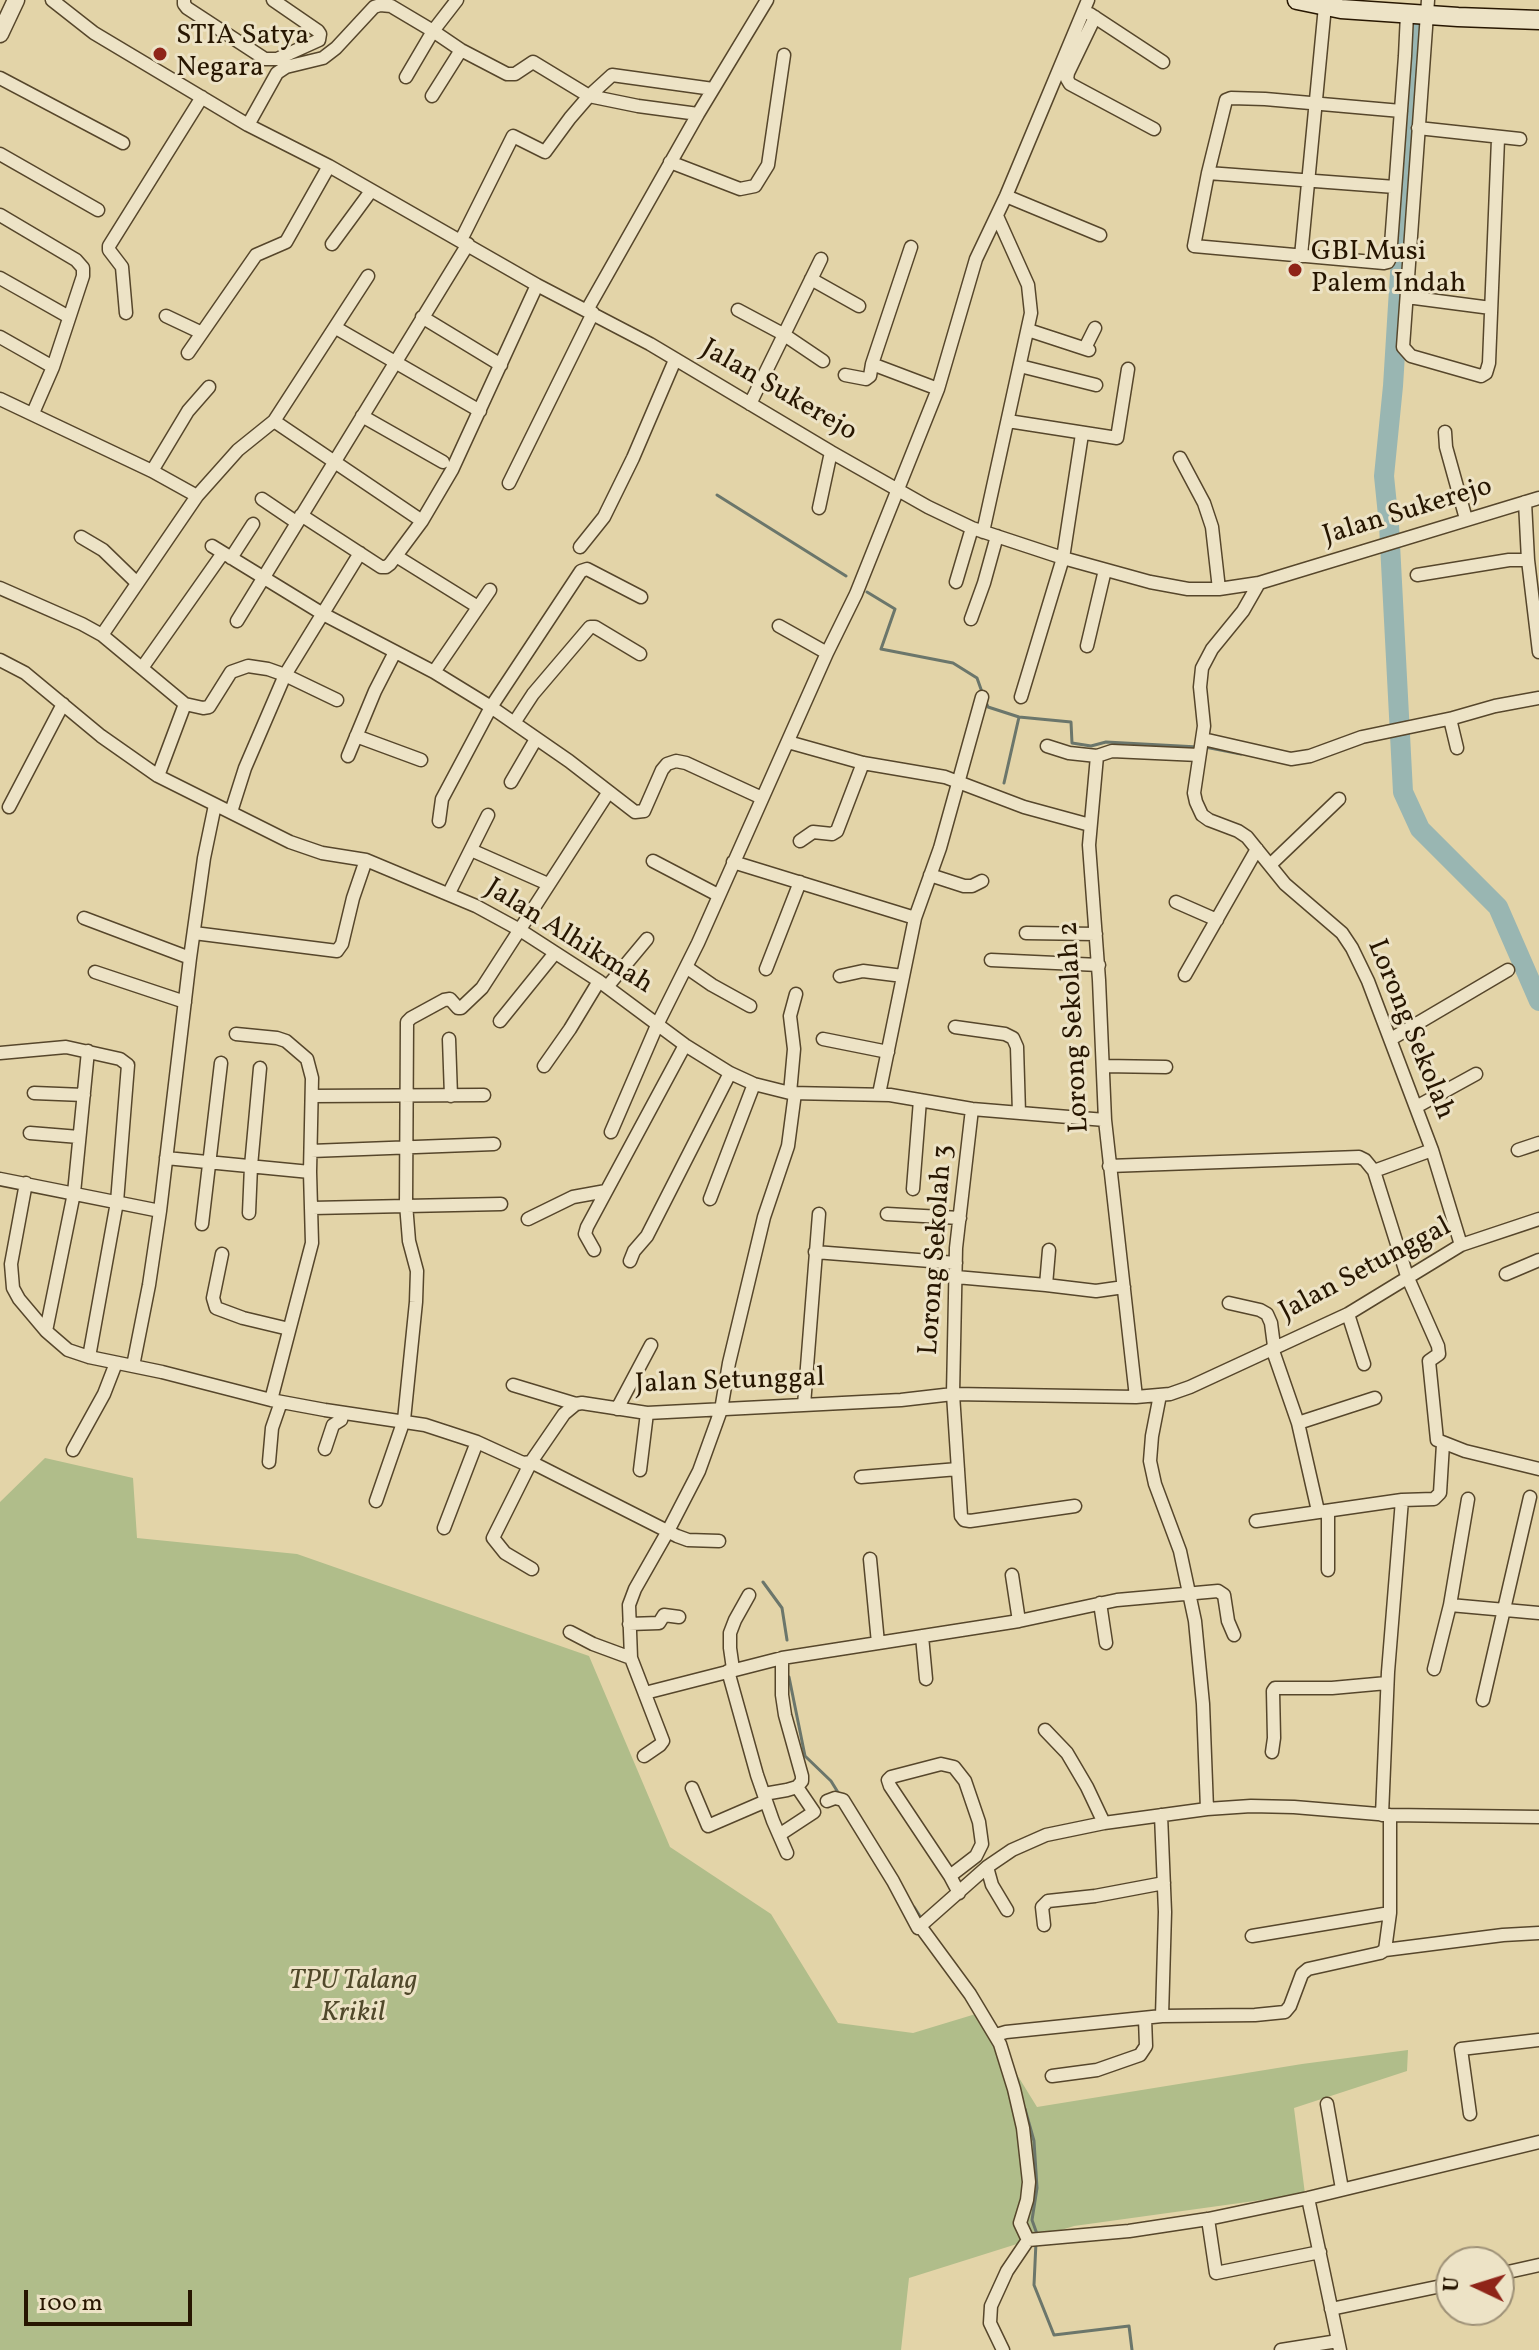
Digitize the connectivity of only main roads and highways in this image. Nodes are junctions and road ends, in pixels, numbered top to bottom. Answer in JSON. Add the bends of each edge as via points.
{"nodes":[{"id":1,"x":1297,"y":0,"type":"edge"},
{"id":2,"x":1428,"y":8,"type":"edge"},
{"id":3,"x":1539,"y":20,"type":"edge"}],
"edges":[{"from":1,"to":2,"type":"main road","via":[[1407,14]]},
{"from":2,"to":3,"type":"main road"}]}
